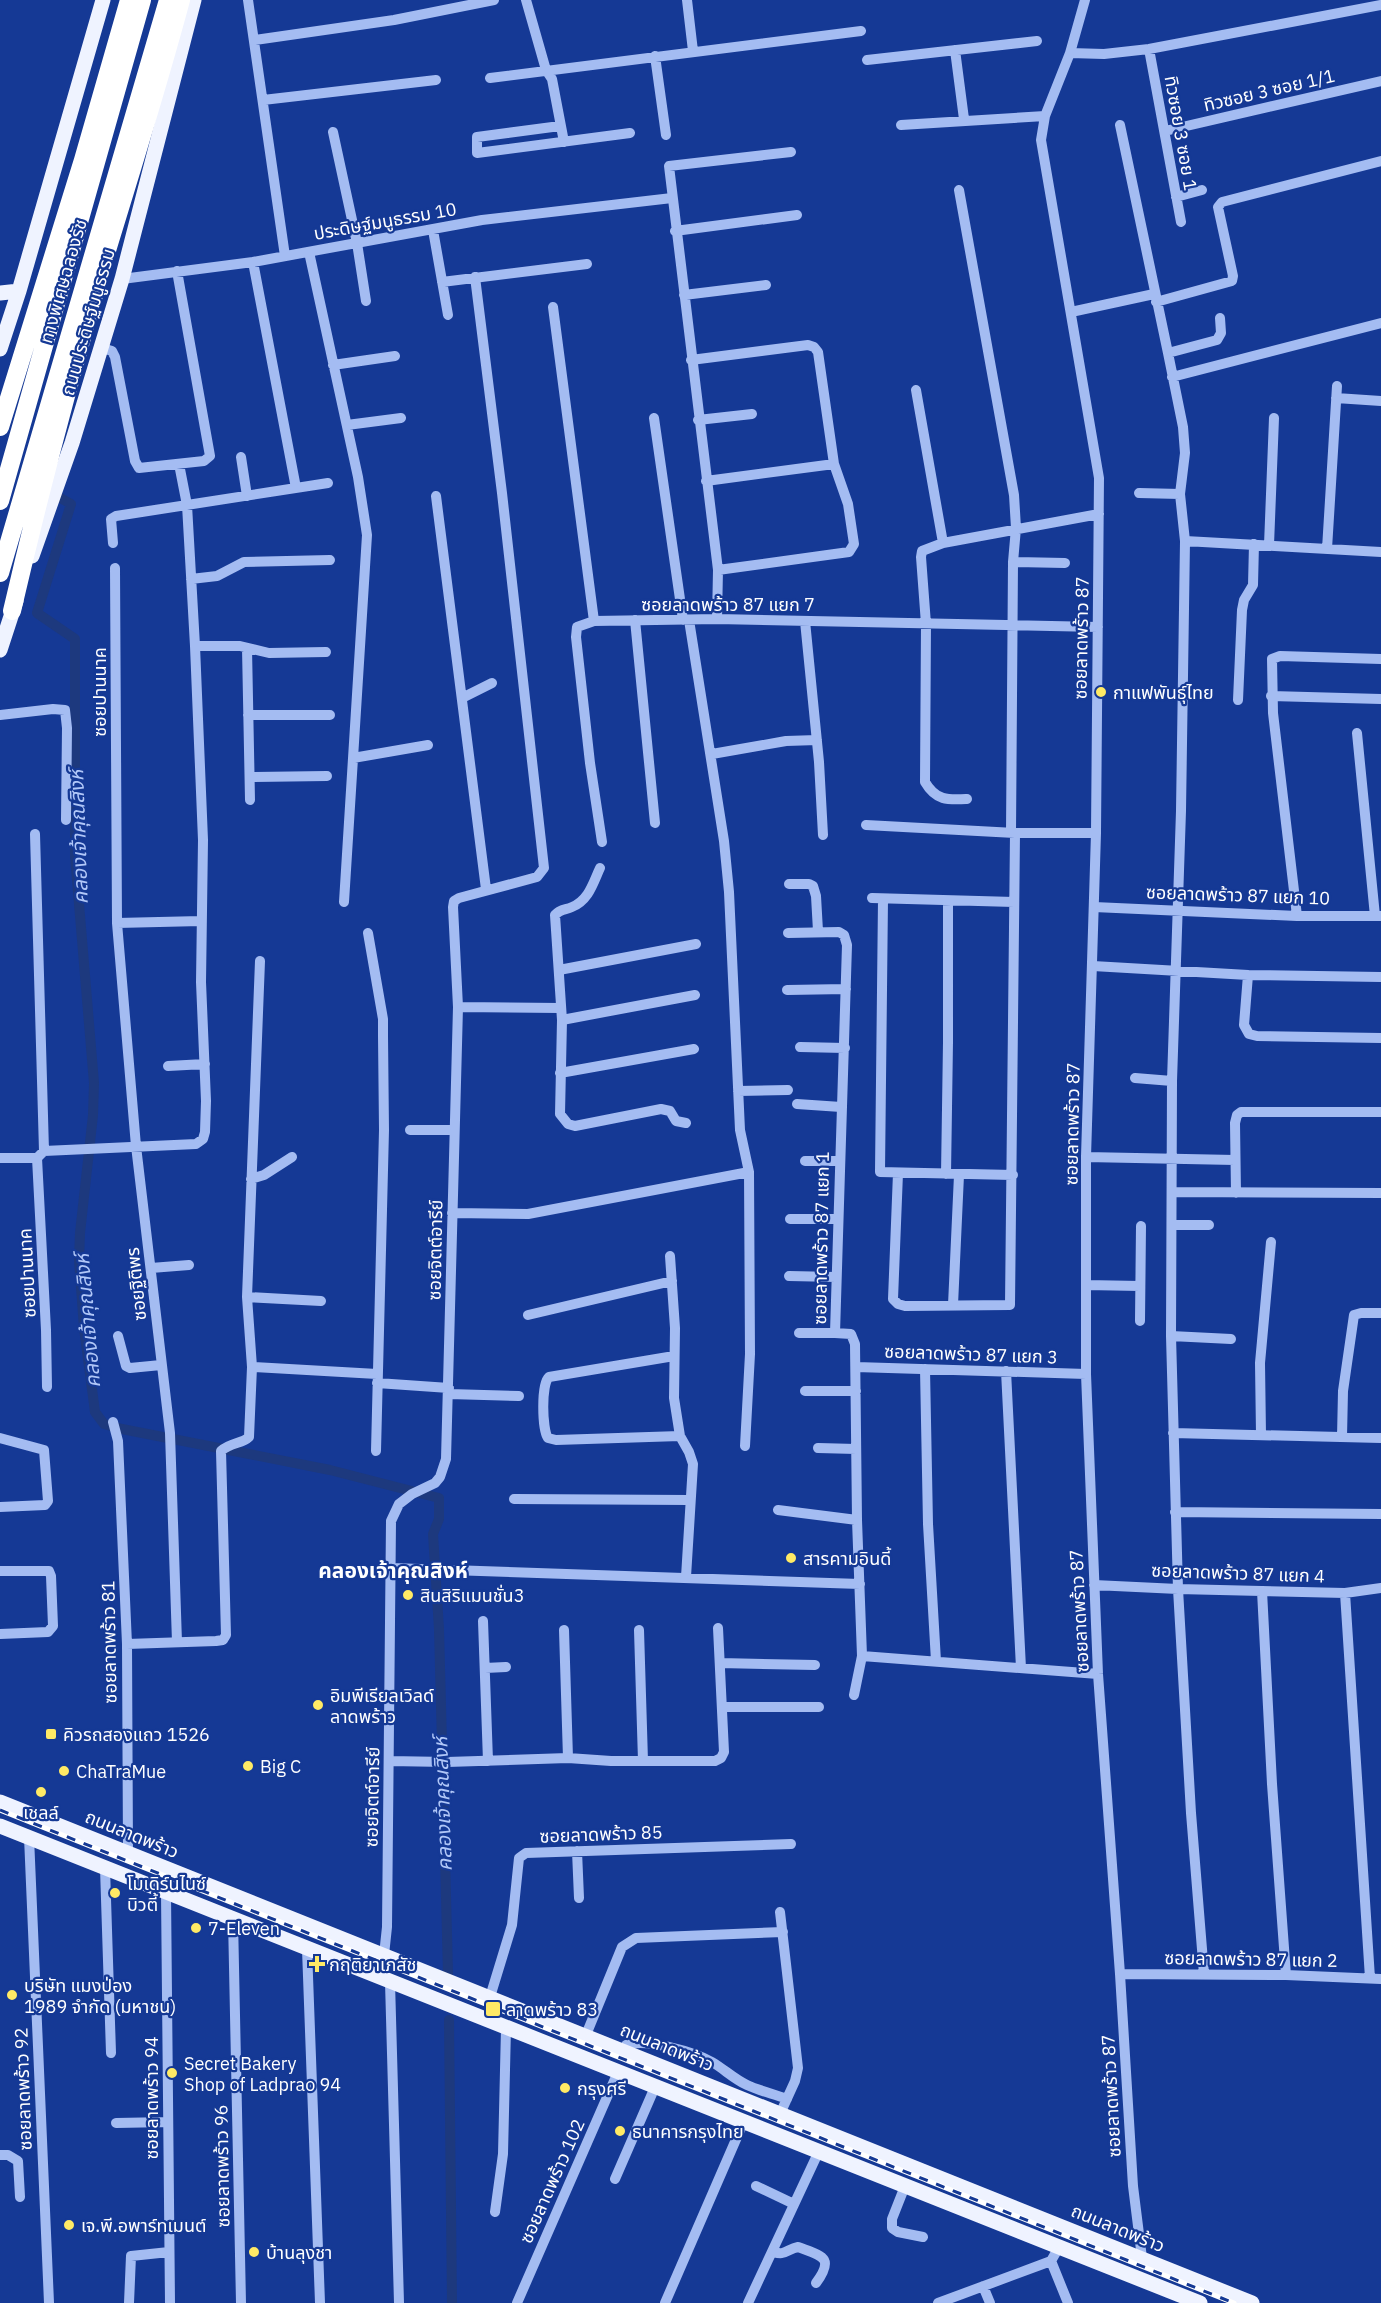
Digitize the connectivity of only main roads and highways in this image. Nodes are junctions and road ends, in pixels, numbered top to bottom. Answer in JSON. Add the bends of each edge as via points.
{"nodes":[{"id":1,"x":103,"y":0,"type":"edge"},
{"id":2,"x":129,"y":0,"type":"edge"},
{"id":3,"x":142,"y":0,"type":"edge"},
{"id":4,"x":168,"y":0,"type":"edge"},
{"id":5,"x":181,"y":0,"type":"edge"},
{"id":6,"x":194,"y":0,"type":"edge"},
{"id":7,"x":19,"y":291,"type":"junction"},
{"id":8,"x":0,"y":293,"type":"edge"},
{"id":9,"x":0,"y":349,"type":"edge"},
{"id":10,"x":0,"y":427,"type":"edge"},
{"id":11,"x":49,"y":495,"type":"junction"},
{"id":12,"x":0,"y":501,"type":"edge"},
{"id":13,"x":0,"y":573,"type":"edge"},
{"id":14,"x":12,"y":611,"type":"joint"},
{"id":15,"x":0,"y":650,"type":"edge"},
{"id":16,"x":0,"y":1802,"type":"edge"},
{"id":17,"x":0,"y":1826,"type":"edge"},
{"id":18,"x":1242,"y":2301,"type":"edge"},
{"id":19,"x":1200,"y":2303,"type":"edge"}],
"edges":[{"from":1,"to":7,"type":"main road"},
{"from":2,"to":10,"type":"highway"},
{"from":3,"to":12,"type":"highway","name":"ทางพิเศษฉลองรัช"},
{"from":4,"to":13,"type":"highway","name":"ทางพิเศษฉลองรัช"},
{"from":5,"to":11,"type":"highway","via":[[73,368]]},
{"from":6,"to":11,"type":"main road","name":"ถนนประดิษฐ์มนูธรรม","via":[[102,348]]},
{"from":7,"to":8,"type":"main road"},
{"from":7,"to":9,"type":"main road"},
{"from":11,"to":14,"type":"highway"},
{"from":14,"to":15,"type":"main road"},
{"from":16,"to":18,"type":"main road","name":"ถนนลาดพร้าว","via":[[624,2051],[784,2106]]},
{"from":17,"to":19,"type":"main road","via":[[819,2151],[1055,2254]]}]}
